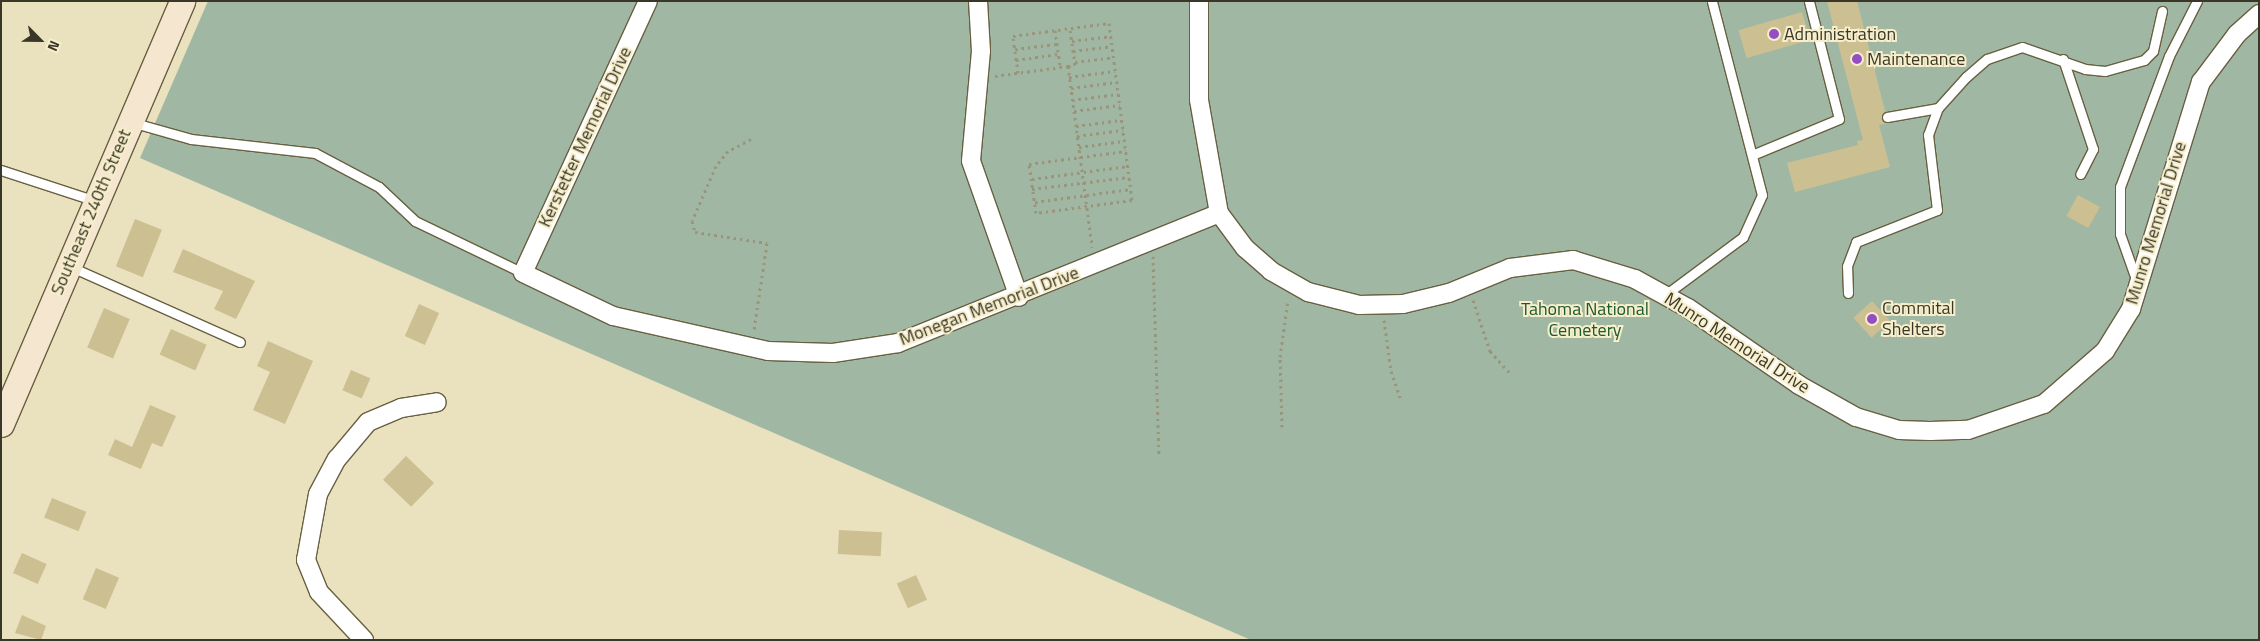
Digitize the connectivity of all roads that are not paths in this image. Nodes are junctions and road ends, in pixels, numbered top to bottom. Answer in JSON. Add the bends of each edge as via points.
{"nodes":[{"id":1,"x":182,"y":1,"type":"edge"},
{"id":2,"x":648,"y":1,"type":"edge"},
{"id":3,"x":978,"y":1,"type":"edge"},
{"id":4,"x":1199,"y":1,"type":"edge"},
{"id":5,"x":1712,"y":1,"type":"edge"},
{"id":6,"x":1809,"y":1,"type":"edge"},
{"id":7,"x":2198,"y":1,"type":"edge"},
{"id":8,"x":2162,"y":11,"type":"dead end"},
{"id":9,"x":2259,"y":14,"type":"edge"},
{"id":10,"x":2063,"y":59,"type":"junction"},
{"id":11,"x":1938,"y":108,"type":"junction"},
{"id":12,"x":1887,"y":117,"type":"dead end"},
{"id":13,"x":130,"y":122,"type":"junction"},
{"id":14,"x":1752,"y":155,"type":"junction"},
{"id":15,"x":1,"y":170,"type":"edge"},
{"id":16,"x":2080,"y":174,"type":"dead end"},
{"id":17,"x":96,"y":201,"type":"junction"},
{"id":18,"x":1219,"y":212,"type":"junction"},
{"id":19,"x":69,"y":266,"type":"junction"},
{"id":20,"x":523,"y":273,"type":"junction"},
{"id":21,"x":2139,"y":286,"type":"junction"},
{"id":22,"x":1848,"y":294,"type":"dead end"},
{"id":23,"x":1664,"y":295,"type":"junction"},
{"id":24,"x":1019,"y":297,"type":"junction"},
{"id":25,"x":240,"y":342,"type":"dead end"},
{"id":26,"x":437,"y":402,"type":"dead end"},
{"id":27,"x":1,"y":424,"type":"edge"},
{"id":28,"x":364,"y":640,"type":"edge"}],
"edges":[{"from":1,"to":13,"type":"main road","name":"Southeast 240th Street"},
{"from":2,"to":20,"type":"street","name":"Kerstetter Memorial Drive"},
{"from":3,"to":24,"type":"street","via":[[978,78],[971,161]]},
{"from":4,"to":18,"type":"street","name":"Munro Memorial Drive","via":[[1198,100],[1207,166]]},
{"from":5,"to":14,"type":"lane"},
{"from":6,"to":14,"type":"lane","via":[[1839,119]]},
{"from":7,"to":21,"type":"lane","via":[[2169,56],[2120,186],[2120,234]]},
{"from":8,"to":10,"type":"lane","via":[[2153,50],[2144,60],[2105,70],[2084,69]]},
{"from":9,"to":21,"type":"street","name":"Munro Memorial Drive","via":[[2237,34],[2201,82],[2166,183]]},
{"from":10,"to":11,"type":"lane","via":[[2022,47],[2006,50],[1986,59]]},
{"from":10,"to":16,"type":"lane","via":[[2093,149]]},
{"from":11,"to":12,"type":"lane"},
{"from":11,"to":22,"type":"lane","via":[[1928,135],[1937,210],[1856,242],[1847,266]]},
{"from":13,"to":17,"type":"main road","name":"Southeast 240th Street"},
{"from":13,"to":20,"type":"lane","via":[[191,139],[315,153],[379,187],[416,221]]},
{"from":14,"to":23,"type":"lane","via":[[1762,195],[1743,237]]},
{"from":15,"to":17,"type":"lane"},
{"from":17,"to":19,"type":"main road","name":"Southeast 240th Street"},
{"from":18,"to":23,"type":"street","name":"Munro Memorial Drive","via":[[1244,248],[1291,282],[1308,292],[1359,305],[1403,304],[1468,285],[1510,268],[1573,260],[1635,279]]},
{"from":18,"to":24,"type":"street","name":"Monegan Memorial Drive"},
{"from":19,"to":25,"type":"lane"},
{"from":19,"to":27,"type":"main road","name":"Southeast 240th Street"},
{"from":20,"to":24,"type":"street","name":"Monegan Memorial Drive","via":[[613,316],[751,348],[833,353],[898,343]]},
{"from":21,"to":23,"type":"street","name":"Munro Memorial Drive","via":[[2131,308],[2105,351],[2044,404],[1968,430],[1930,431],[1899,430],[1856,417],[1799,385]]},
{"from":26,"to":28,"type":"street","via":[[401,408],[368,422],[337,459],[318,494],[306,560],[319,592]]}]}
